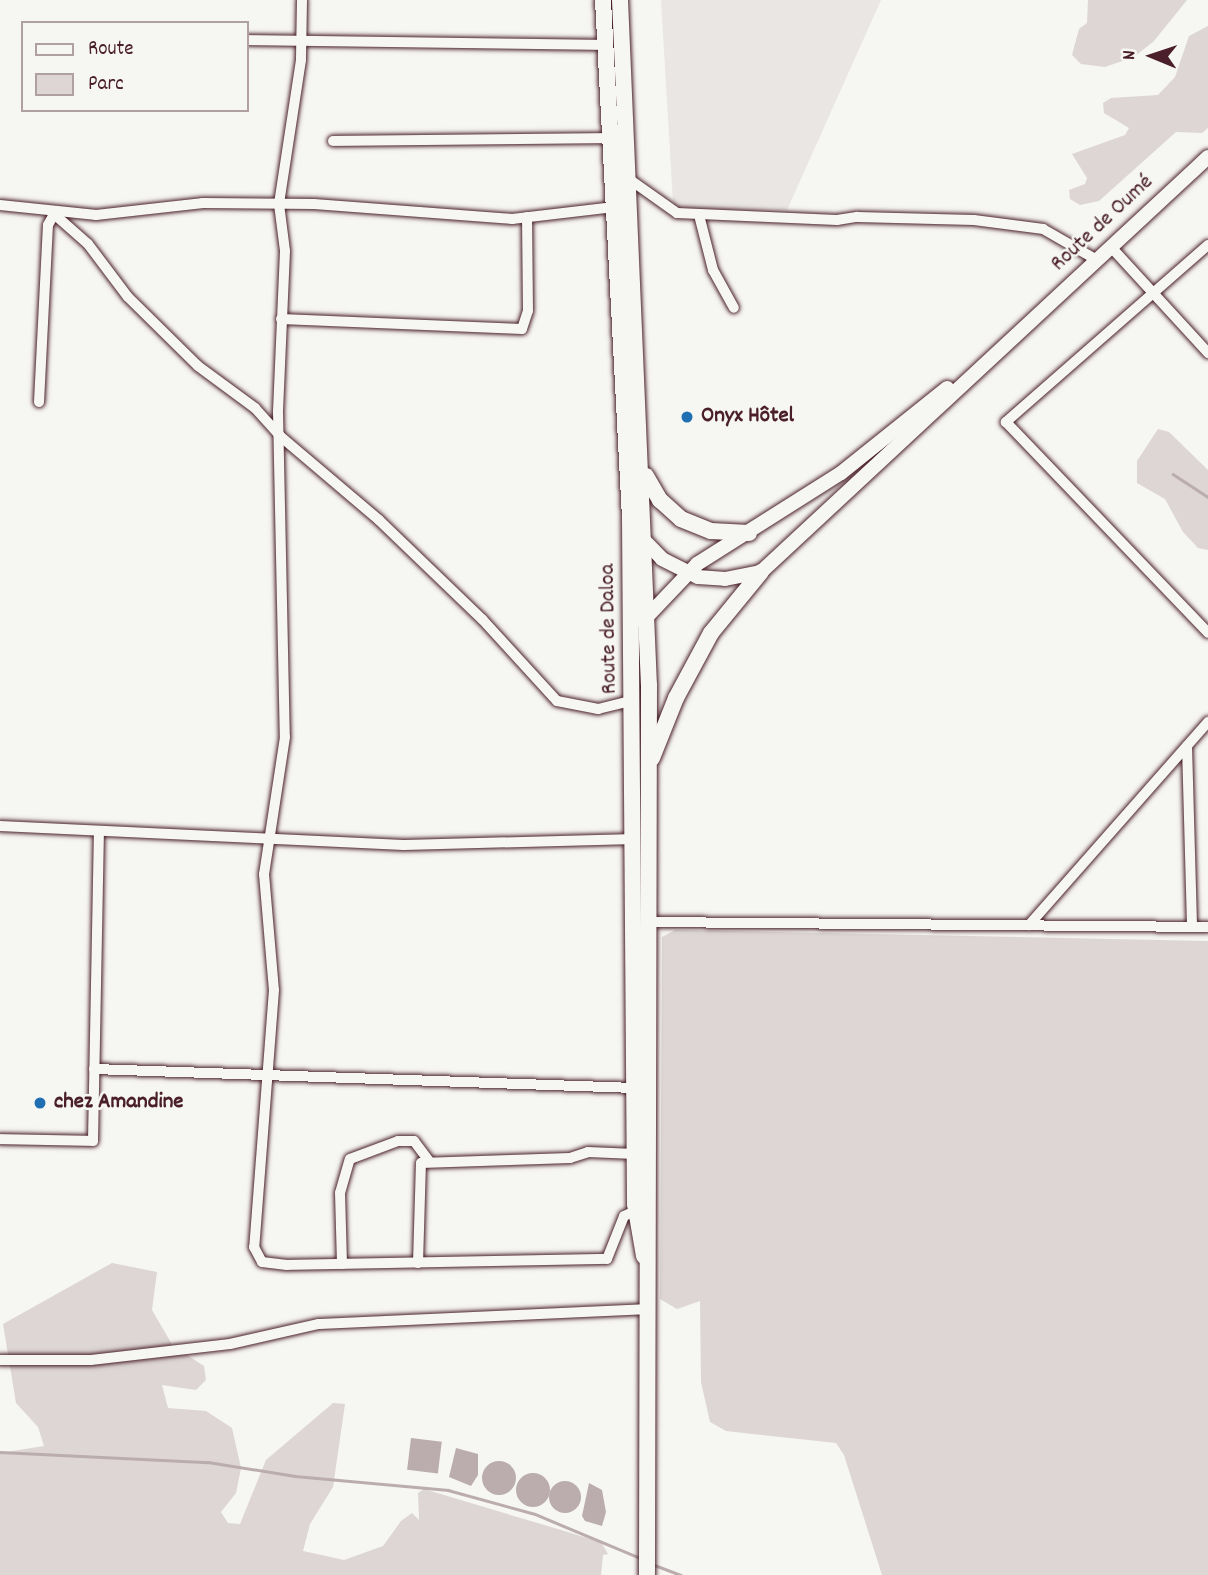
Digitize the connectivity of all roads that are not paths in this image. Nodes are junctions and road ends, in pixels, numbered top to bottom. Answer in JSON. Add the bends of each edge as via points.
{"nodes":[{"id":1,"x":302,"y":0,"type":"edge"},
{"id":2,"x":603,"y":0,"type":"edge"},
{"id":3,"x":620,"y":0,"type":"edge"},
{"id":4,"x":301,"y":39,"type":"junction"},
{"id":5,"x":248,"y":40,"type":"edge"},
{"id":6,"x":605,"y":45,"type":"junction"},
{"id":7,"x":611,"y":138,"type":"junction"},
{"id":8,"x":333,"y":141,"type":"dead end"},
{"id":9,"x":1208,"y":157,"type":"edge"},
{"id":10,"x":629,"y":179,"type":"junction"},
{"id":11,"x":279,"y":204,"type":"junction"},
{"id":12,"x":0,"y":205,"type":"edge"},
{"id":13,"x":614,"y":207,"type":"junction"},
{"id":14,"x":54,"y":214,"type":"junction"},
{"id":15,"x":699,"y":215,"type":"junction"},
{"id":16,"x":527,"y":218,"type":"junction"},
{"id":17,"x":1208,"y":245,"type":"edge"},
{"id":18,"x":1111,"y":247,"type":"junction"},
{"id":19,"x":1097,"y":260,"type":"junction"},
{"id":20,"x":1152,"y":292,"type":"junction"},
{"id":21,"x":734,"y":308,"type":"dead end"},
{"id":22,"x":281,"y":319,"type":"junction"},
{"id":23,"x":1028,"y":324,"type":"junction"},
{"id":24,"x":1208,"y":353,"type":"edge"},
{"id":25,"x":39,"y":401,"type":"dead end"},
{"id":26,"x":280,"y":436,"type":"junction"},
{"id":27,"x":642,"y":463,"type":"junction"},
{"id":28,"x":629,"y":518,"type":"junction"},
{"id":29,"x":749,"y":533,"type":"junction"},
{"id":30,"x":645,"y":544,"type":"junction"},
{"id":31,"x":761,"y":572,"type":"junction"},
{"id":32,"x":686,"y":573,"type":"junction"},
{"id":33,"x":648,"y":614,"type":"junction"},
{"id":34,"x":1208,"y":633,"type":"edge"},
{"id":35,"x":633,"y":635,"type":"junction"},
{"id":36,"x":634,"y":700,"type":"junction"},
{"id":37,"x":1208,"y":722,"type":"edge"},
{"id":38,"x":1187,"y":746,"type":"junction"},
{"id":39,"x":648,"y":766,"type":"junction"},
{"id":40,"x":0,"y":826,"type":"edge"},
{"id":41,"x":99,"y":831,"type":"junction"},
{"id":42,"x":267,"y":839,"type":"junction"},
{"id":43,"x":635,"y":839,"type":"junction"},
{"id":44,"x":650,"y":922,"type":"junction"},
{"id":45,"x":1029,"y":925,"type":"junction"},
{"id":46,"x":1192,"y":927,"type":"junction"},
{"id":47,"x":1208,"y":927,"type":"edge"},
{"id":48,"x":94,"y":1069,"type":"junction"},
{"id":49,"x":265,"y":1078,"type":"junction"},
{"id":50,"x":635,"y":1088,"type":"junction"},
{"id":51,"x":0,"y":1139,"type":"edge"},
{"id":52,"x":635,"y":1154,"type":"junction"},
{"id":53,"x":429,"y":1161,"type":"junction"},
{"id":54,"x":635,"y":1211,"type":"junction"},
{"id":55,"x":645,"y":1257,"type":"junction"},
{"id":56,"x":418,"y":1263,"type":"junction"},
{"id":57,"x":342,"y":1264,"type":"junction"},
{"id":58,"x":645,"y":1309,"type":"junction"},
{"id":59,"x":0,"y":1360,"type":"edge"},
{"id":60,"x":647,"y":1575,"type":"edge"}],
"edges":[{"from":1,"to":4,"type":"street"},
{"from":2,"to":6,"type":"highway","name":"Route de Daloa"},
{"from":3,"to":10,"type":"highway","name":"Route de Daloa"},
{"from":4,"to":5,"type":"street"},
{"from":4,"to":6,"type":"street"},
{"from":4,"to":11,"type":"street"},
{"from":6,"to":7,"type":"highway","name":"Route de Daloa"},
{"from":7,"to":8,"type":"street"},
{"from":7,"to":13,"type":"highway","name":"Route de Daloa"},
{"from":9,"to":18,"type":"main road","name":"Route de Oumé"},
{"from":10,"to":15,"type":"street","via":[[663,206]]},
{"from":10,"to":27,"type":"highway","name":"Route de Daloa"},
{"from":11,"to":14,"type":"street","via":[[203,202],[96,215]]},
{"from":11,"to":16,"type":"street"},
{"from":11,"to":22,"type":"street","via":[[285,251]]},
{"from":12,"to":14,"type":"street","via":[[46,208]]},
{"from":13,"to":16,"type":"street"},
{"from":13,"to":28,"type":"highway","name":"Route de Daloa"},
{"from":14,"to":25,"type":"street","via":[[48,225]]},
{"from":14,"to":26,"type":"street","via":[[88,244],[128,297],[198,366],[255,408]]},
{"from":15,"to":19,"type":"street","via":[[974,220],[1043,229]]},
{"from":15,"to":21,"type":"street","via":[[713,270]]},
{"from":16,"to":22,"type":"street","via":[[528,312],[522,329]]},
{"from":17,"to":20,"type":"street"},
{"from":18,"to":19,"type":"main road","name":"Route de Oumé"},
{"from":18,"to":20,"type":"street"},
{"from":19,"to":23,"type":"main road","name":"Route de Oumé"},
{"from":20,"to":24,"type":"street"},
{"from":20,"to":34,"type":"street","via":[[1006,422]]},
{"from":22,"to":26,"type":"street"},
{"from":23,"to":29,"type":"main road","via":[[841,473]]},
{"from":23,"to":31,"type":"main road"},
{"from":26,"to":36,"type":"street","via":[[350,494],[482,619],[557,701],[598,709]]},
{"from":26,"to":42,"type":"street","via":[[285,737]]},
{"from":27,"to":29,"type":"highway","via":[[650,487],[681,519],[711,531]]},
{"from":27,"to":30,"type":"highway","name":"Route de Daloa"},
{"from":28,"to":30,"type":"main road"},
{"from":28,"to":35,"type":"highway","name":"Route de Daloa"},
{"from":29,"to":32,"type":"main road"},
{"from":30,"to":32,"type":"main road"},
{"from":30,"to":33,"type":"highway","name":"Route de Daloa"},
{"from":31,"to":32,"type":"main road","via":[[725,579]]},
{"from":31,"to":39,"type":"highway","via":[[704,644]]},
{"from":32,"to":33,"type":"main road"},
{"from":33,"to":35,"type":"main road"},
{"from":33,"to":39,"type":"highway","name":"Route de Daloa"},
{"from":35,"to":36,"type":"highway","name":"Route de Daloa"},
{"from":36,"to":43,"type":"highway","name":"Route de Daloa"},
{"from":37,"to":38,"type":"street"},
{"from":38,"to":45,"type":"street"},
{"from":38,"to":46,"type":"street"},
{"from":39,"to":44,"type":"highway","name":"Route de Daloa"},
{"from":40,"to":41,"type":"street"},
{"from":41,"to":42,"type":"street"},
{"from":41,"to":48,"type":"street"},
{"from":42,"to":43,"type":"street","via":[[404,845]]},
{"from":42,"to":49,"type":"street","via":[[265,908],[274,990]]},
{"from":43,"to":50,"type":"highway","name":"Route de Daloa"},
{"from":44,"to":45,"type":"street"},
{"from":44,"to":55,"type":"highway","name":"Route de Daloa","via":[[650,1213]]},
{"from":45,"to":46,"type":"street"},
{"from":46,"to":47,"type":"street"},
{"from":48,"to":49,"type":"street"},
{"from":48,"to":51,"type":"street","via":[[93,1140]]},
{"from":49,"to":50,"type":"street","via":[[311,1075]]},
{"from":49,"to":57,"type":"street","via":[[253,1239],[257,1257],[269,1264]]},
{"from":50,"to":52,"type":"highway","name":"Route de Daloa"},
{"from":52,"to":53,"type":"street","via":[[588,1152],[570,1158]]},
{"from":52,"to":54,"type":"highway","name":"Route de Daloa"},
{"from":53,"to":56,"type":"street","via":[[419,1169]]},
{"from":53,"to":57,"type":"street","via":[[414,1142],[398,1141],[350,1159],[340,1193]]},
{"from":54,"to":55,"type":"highway","name":"Route de Daloa"},
{"from":54,"to":56,"type":"street","via":[[624,1216],[607,1259]]},
{"from":55,"to":58,"type":"highway"},
{"from":56,"to":57,"type":"street"},
{"from":58,"to":59,"type":"street","via":[[319,1324],[216,1346],[90,1360]]},
{"from":58,"to":60,"type":"highway"}]}
